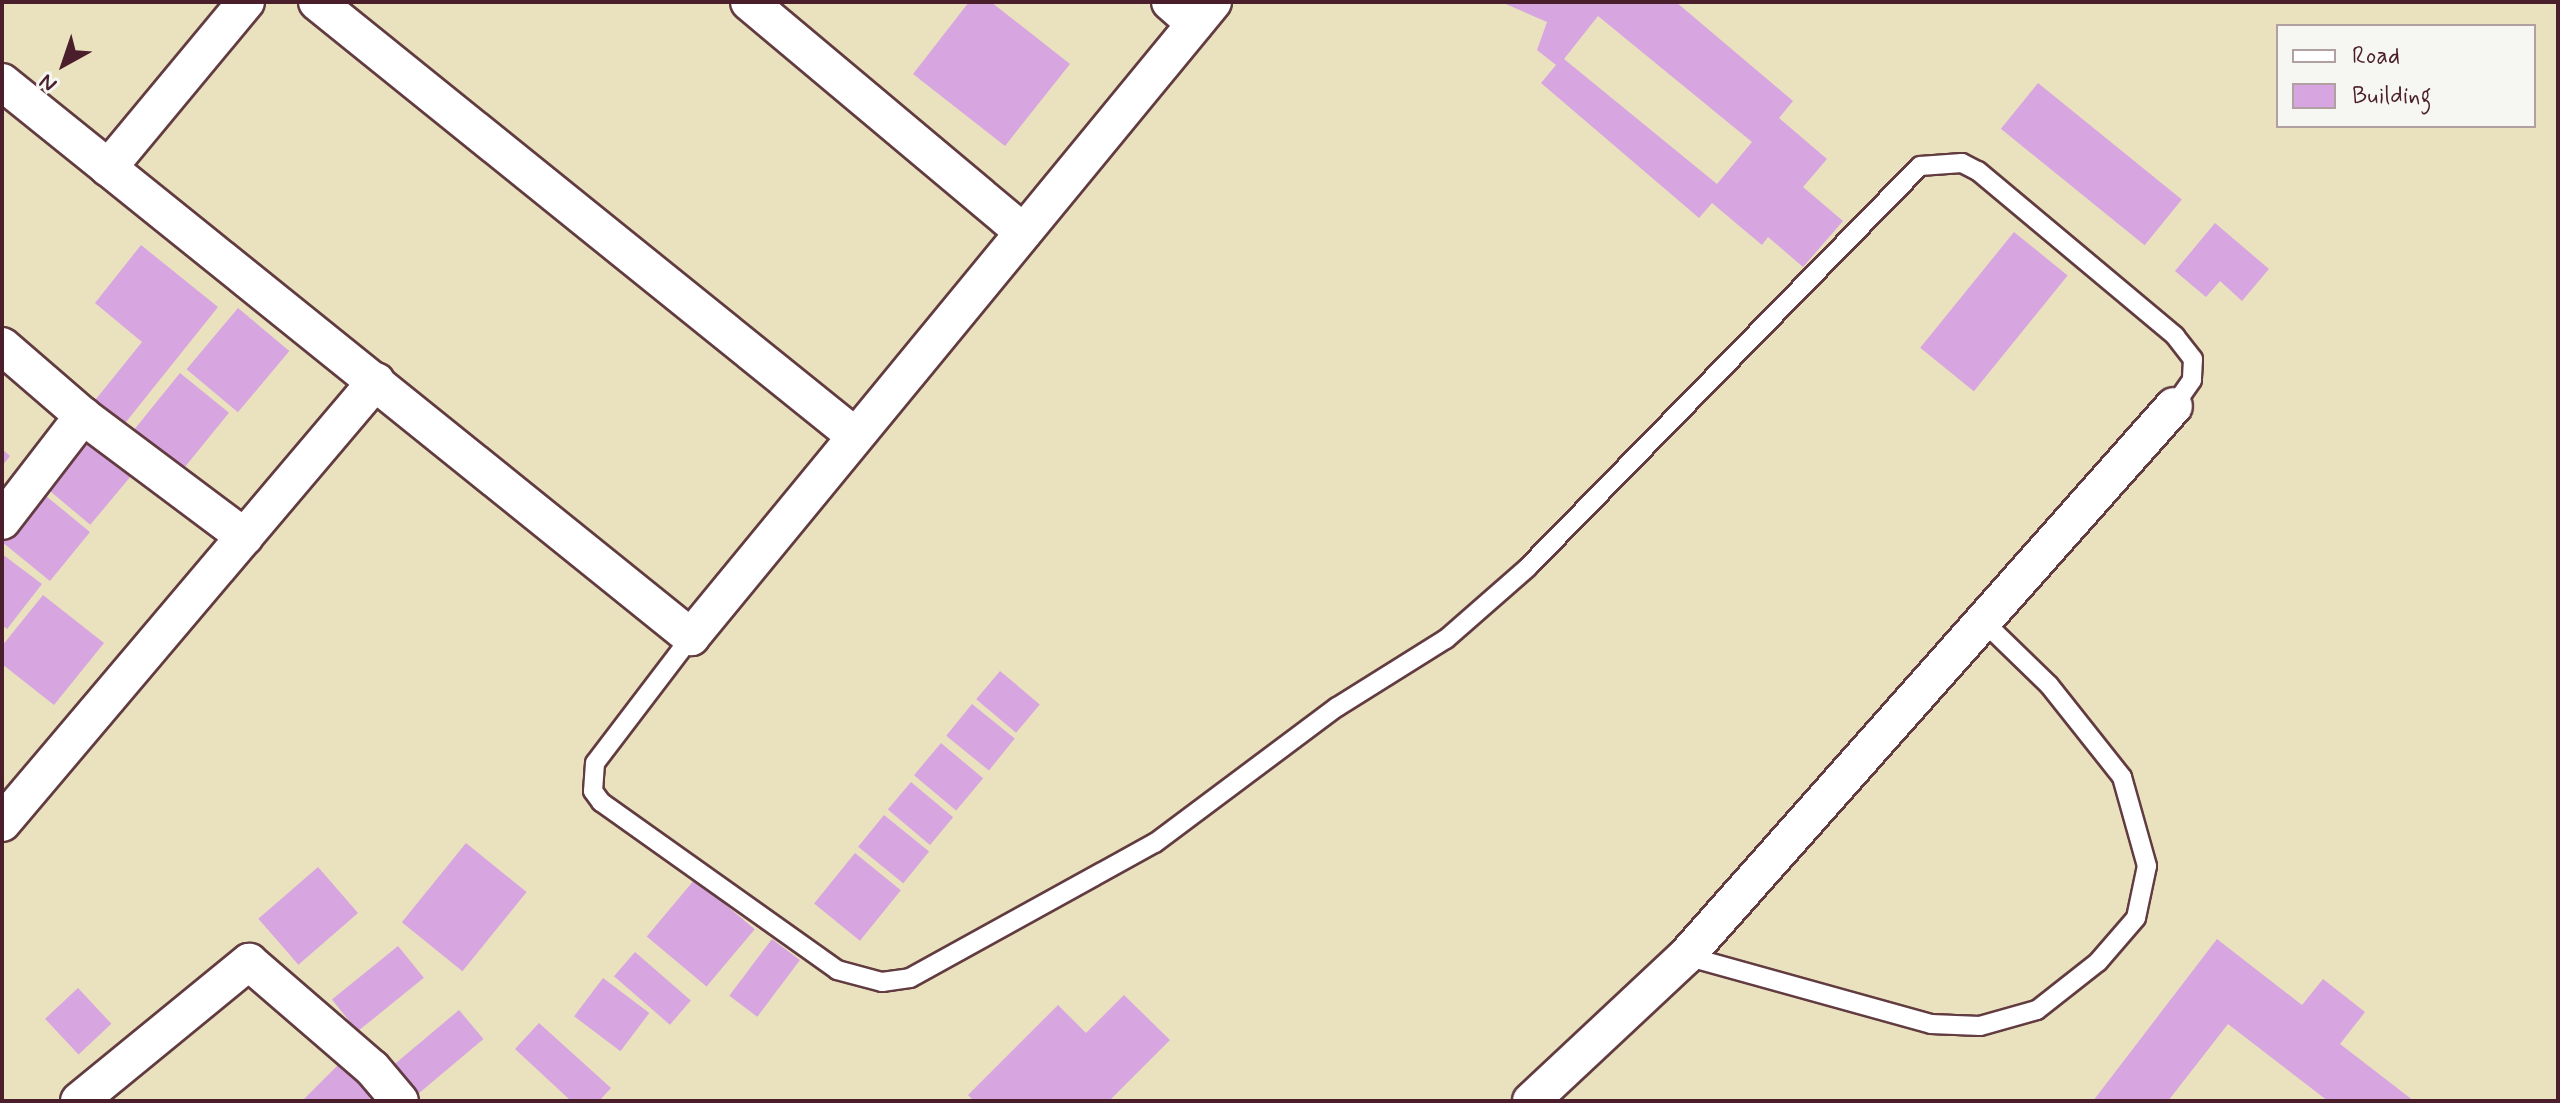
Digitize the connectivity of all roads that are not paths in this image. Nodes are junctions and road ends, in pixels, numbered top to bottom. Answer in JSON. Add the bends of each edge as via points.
{"nodes":[{"id":1,"x":246,"y":2,"type":"edge"},
{"id":2,"x":317,"y":2,"type":"edge"},
{"id":3,"x":749,"y":2,"type":"edge"},
{"id":4,"x":1193,"y":9,"type":"edge"},
{"id":5,"x":2,"y":82,"type":"edge"},
{"id":6,"x":108,"y":168,"type":"junction"},
{"id":7,"x":1023,"y":232,"type":"junction"},
{"id":8,"x":2,"y":346,"type":"edge"},
{"id":9,"x":376,"y":381,"type":"junction"},
{"id":10,"x":2174,"y":406,"type":"joint"},
{"id":11,"x":83,"y":416,"type":"junction"},
{"id":12,"x":855,"y":436,"type":"junction"},
{"id":13,"x":2,"y":521,"type":"edge"},
{"id":14,"x":245,"y":537,"type":"junction"},
{"id":15,"x":1985,"y":623,"type":"junction"},
{"id":16,"x":691,"y":637,"type":"junction"},
{"id":17,"x":2,"y":823,"type":"edge"},
{"id":18,"x":1686,"y":956,"type":"junction"},
{"id":19,"x":79,"y":1101,"type":"edge"},
{"id":20,"x":400,"y":1101,"type":"edge"},
{"id":21,"x":1531,"y":1101,"type":"edge"}],
"edges":[{"from":1,"to":6,"type":"street"},
{"from":2,"to":12,"type":"street"},
{"from":3,"to":7,"type":"street"},
{"from":4,"to":7,"type":"street"},
{"from":5,"to":6,"type":"street"},
{"from":6,"to":9,"type":"street"},
{"from":7,"to":12,"type":"street"},
{"from":8,"to":11,"type":"street"},
{"from":9,"to":14,"type":"street"},
{"from":9,"to":16,"type":"street"},
{"from":10,"to":15,"type":"street"},
{"from":10,"to":16,"type":"lane","via":[[2192,380],[2193,359],[2175,336],[1978,171],[1962,163],[1920,166],[1527,568],[1446,639],[1337,707],[1155,843],[910,978],[858,979],[837,970],[601,802],[593,791],[595,763]]},
{"from":11,"to":13,"type":"street"},
{"from":11,"to":14,"type":"street"},
{"from":12,"to":16,"type":"street"},
{"from":14,"to":17,"type":"street"},
{"from":15,"to":18,"type":"street"},
{"from":15,"to":18,"type":"lane","via":[[2049,685],[2122,777],[2147,866],[2136,918],[2098,962],[2037,1010],[1980,1026],[1931,1024]]},
{"from":18,"to":21,"type":"street"},
{"from":19,"to":20,"type":"street","via":[[249,962],[372,1068]]}]}
